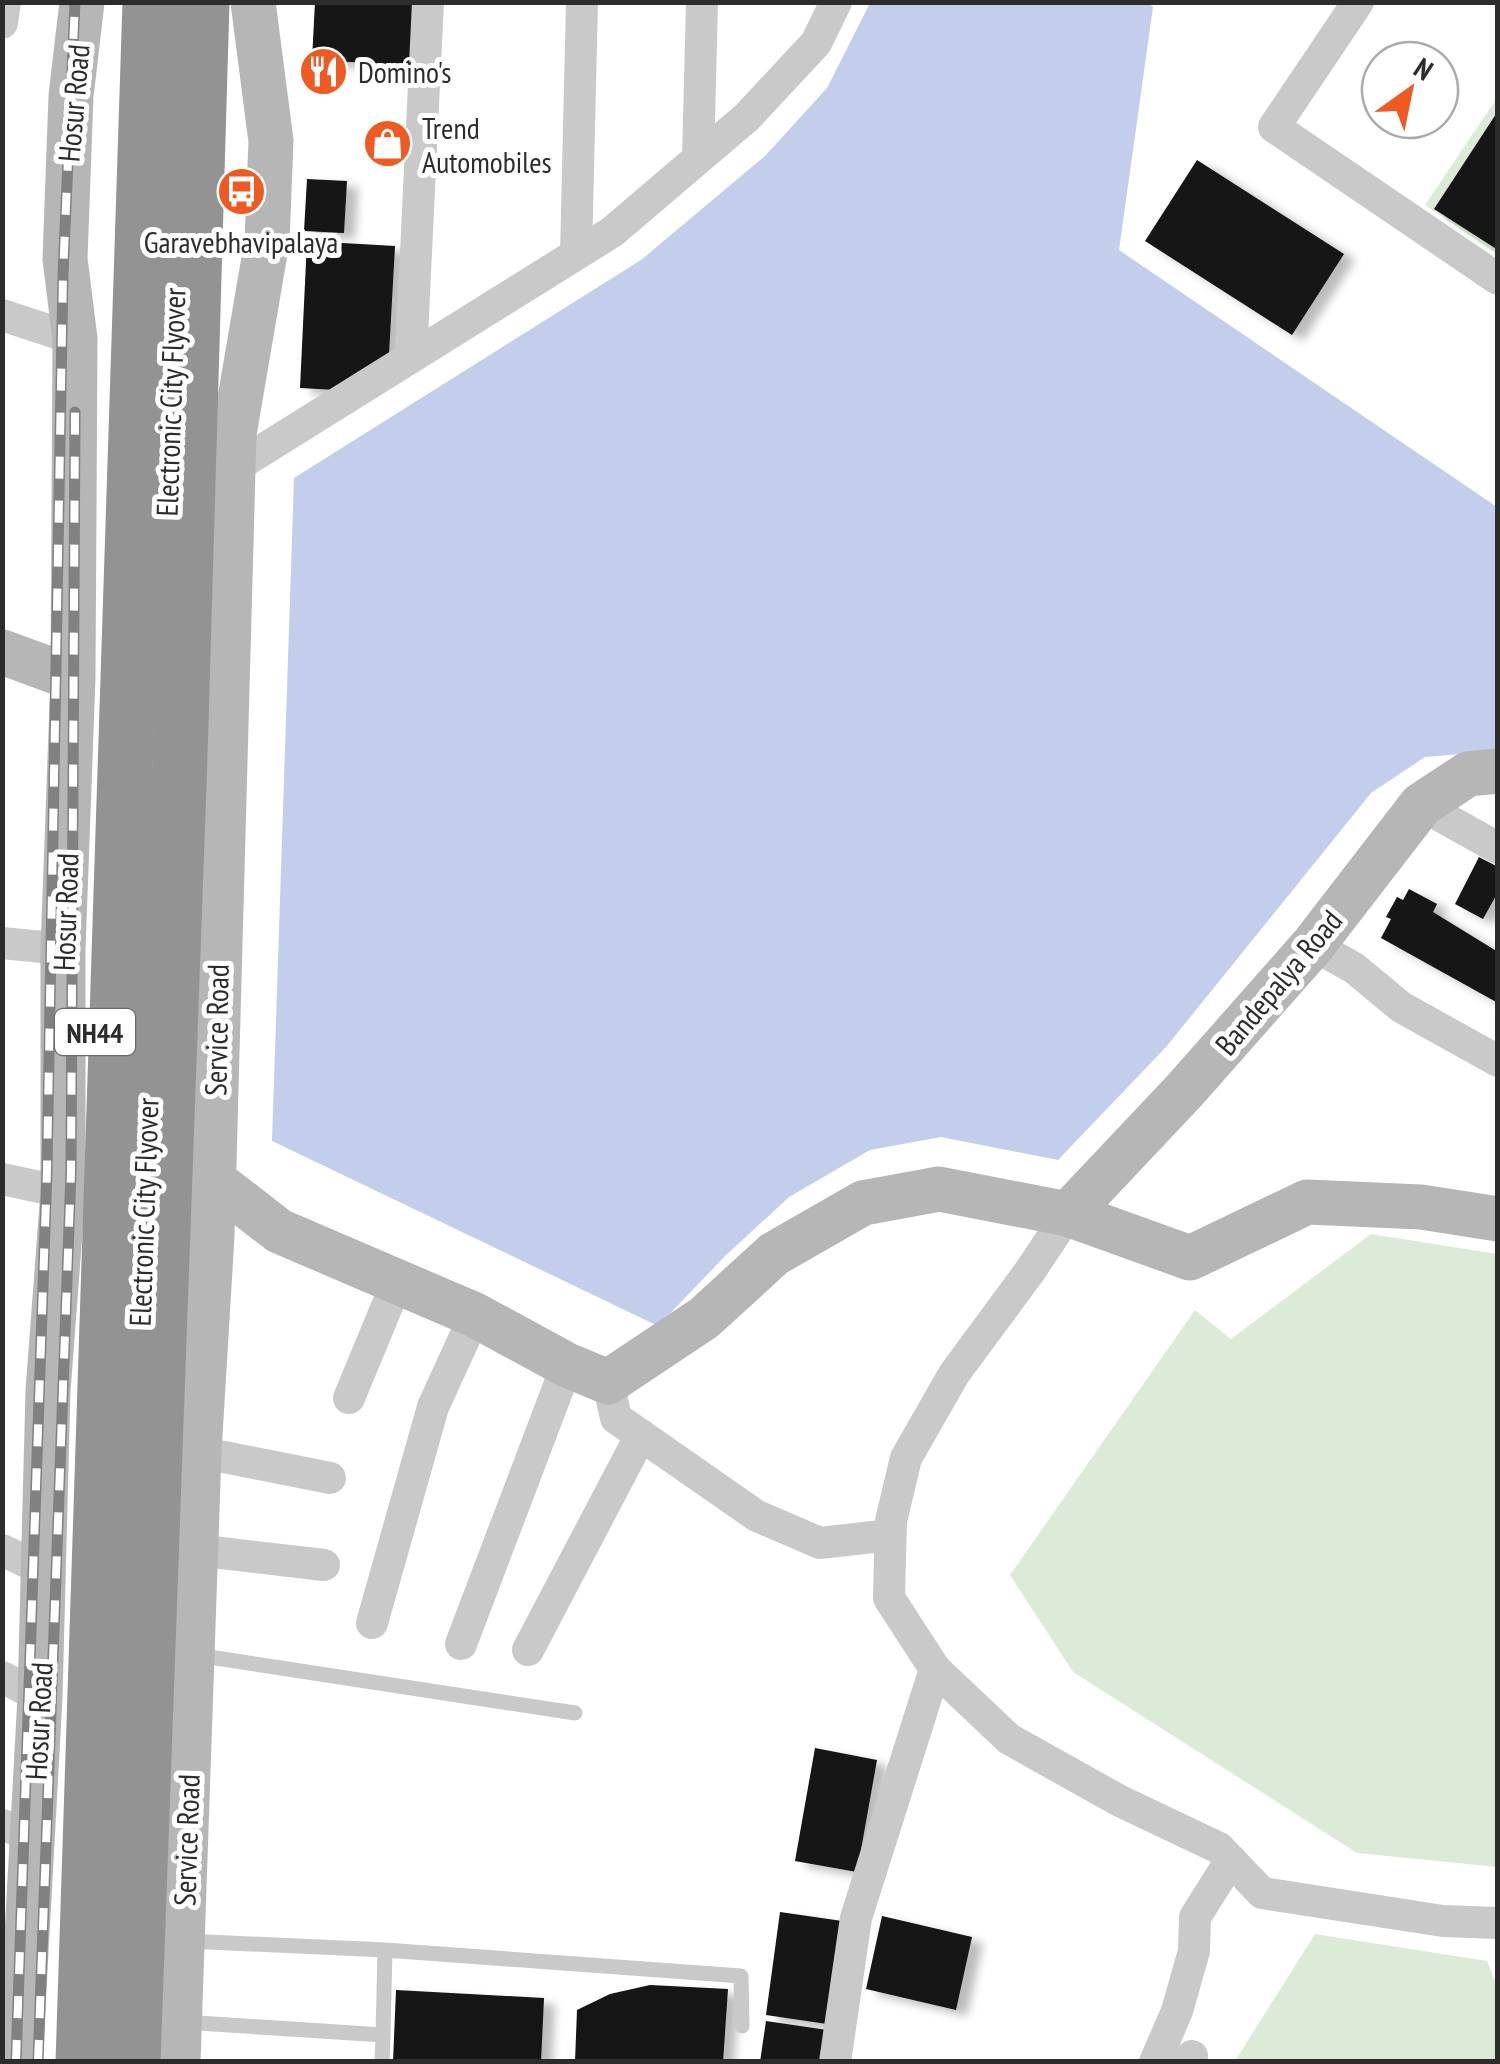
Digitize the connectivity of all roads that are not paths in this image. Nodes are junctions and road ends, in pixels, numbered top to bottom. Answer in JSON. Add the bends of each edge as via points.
{"nodes":[{"id":1,"x":5,"y":2,"type":"edge"},
{"id":2,"x":82,"y":2,"type":"edge"},
{"id":3,"x":130,"y":2,"type":"edge"},
{"id":4,"x":150,"y":2,"type":"edge"},
{"id":5,"x":183,"y":2,"type":"edge"},
{"id":6,"x":202,"y":2,"type":"edge"},
{"id":7,"x":253,"y":2,"type":"edge"},
{"id":8,"x":428,"y":2,"type":"edge"},
{"id":9,"x":582,"y":2,"type":"edge"},
{"id":10,"x":702,"y":2,"type":"edge"},
{"id":11,"x":836,"y":2,"type":"edge"},
{"id":12,"x":1358,"y":2,"type":"edge"},
{"id":13,"x":2,"y":23,"type":"edge"},
{"id":14,"x":698,"y":159,"type":"junction"},
{"id":15,"x":576,"y":254,"type":"junction"},
{"id":16,"x":1498,"y":279,"type":"edge"},
{"id":17,"x":2,"y":315,"type":"edge"},
{"id":18,"x":74,"y":338,"type":"junction"},
{"id":19,"x":411,"y":357,"type":"junction"},
{"id":20,"x":232,"y":469,"type":"junction"},
{"id":21,"x":2,"y":652,"type":"edge"},
{"id":22,"x":73,"y":678,"type":"junction"},
{"id":23,"x":1498,"y":771,"type":"edge"},
{"id":24,"x":1421,"y":805,"type":"junction"},
{"id":25,"x":1498,"y":848,"type":"edge"},
{"id":26,"x":2,"y":943,"type":"edge"},
{"id":27,"x":1313,"y":945,"type":"junction"},
{"id":28,"x":62,"y":949,"type":"junction"},
{"id":29,"x":1498,"y":1061,"type":"edge"},
{"id":30,"x":188,"y":1178,"type":"junction"},
{"id":31,"x":2,"y":1179,"type":"edge"},
{"id":32,"x":77,"y":1183,"type":"junction"},
{"id":33,"x":1068,"y":1214,"type":"junction"},
{"id":34,"x":1498,"y":1219,"type":"edge"},
{"id":35,"x":279,"y":1231,"type":"junction"},
{"id":36,"x":212,"y":1236,"type":"junction"},
{"id":37,"x":397,"y":1282,"type":"junction"},
{"id":38,"x":475,"y":1314,"type":"junction"},
{"id":39,"x":567,"y":1365,"type":"junction"},
{"id":40,"x":608,"y":1382,"type":"junction"},
{"id":41,"x":349,"y":1398,"type":"dead end"},
{"id":42,"x":641,"y":1435,"type":"junction"},
{"id":43,"x":199,"y":1452,"type":"junction"},
{"id":44,"x":330,"y":1478,"type":"dead end"},
{"id":45,"x":890,"y":1536,"type":"junction"},
{"id":46,"x":2,"y":1550,"type":"edge"},
{"id":47,"x":196,"y":1550,"type":"junction"},
{"id":48,"x":324,"y":1565,"type":"dead end"},
{"id":49,"x":43,"y":1570,"type":"junction"},
{"id":50,"x":372,"y":1624,"type":"dead end"},
{"id":51,"x":462,"y":1644,"type":"dead end"},
{"id":52,"x":528,"y":1650,"type":"dead end"},
{"id":53,"x":192,"y":1655,"type":"junction"},
{"id":54,"x":935,"y":1669,"type":"junction"},
{"id":55,"x":21,"y":1687,"type":"edge"},
{"id":56,"x":575,"y":1713,"type":"dead end"},
{"id":57,"x":17,"y":1830,"type":"edge"},
{"id":58,"x":1230,"y":1860,"type":"junction"},
{"id":59,"x":1498,"y":1923,"type":"edge"},
{"id":60,"x":182,"y":1941,"type":"junction"},
{"id":61,"x":385,"y":1950,"type":"junction"},
{"id":62,"x":742,"y":2026,"type":"dead end"},
{"id":63,"x":383,"y":2035,"type":"junction"},
{"id":64,"x":178,"y":2042,"type":"edge"},
{"id":65,"x":20,"y":2062,"type":"edge"},
{"id":66,"x":58,"y":2062,"type":"edge"},
{"id":67,"x":83,"y":2062,"type":"edge"},
{"id":68,"x":115,"y":2062,"type":"edge"},
{"id":69,"x":133,"y":2062,"type":"edge"},
{"id":70,"x":382,"y":2062,"type":"edge"},
{"id":71,"x":834,"y":2062,"type":"edge"},
{"id":72,"x":1155,"y":2062,"type":"edge"}],
"edges":[{"from":1,"to":13,"type":"street"},
{"from":2,"to":18,"type":"street","name":"Hosur Road","via":[[65,259]]},
{"from":3,"to":32,"type":"highway","name":"Hosur Road","number":"NH44"},
{"from":4,"to":67,"type":"highway","name":"Electronic City Flyover","bridge":true},
{"from":5,"to":68,"type":"highway","name":"Electronic City Flyover"},
{"from":6,"to":30,"type":"highway","number":"NH44"},
{"from":7,"to":20,"type":"street","name":"Service Road","via":[[271,141],[267,240]]},
{"from":8,"to":19,"type":"street"},
{"from":9,"to":15,"type":"street"},
{"from":10,"to":14,"type":"street"},
{"from":11,"to":14,"type":"street","via":[[816,43]]},
{"from":12,"to":16,"type":"street","via":[[1274,127]]},
{"from":14,"to":15,"type":"street"},
{"from":15,"to":19,"type":"street"},
{"from":17,"to":18,"type":"street"},
{"from":18,"to":22,"type":"street","name":"Hosur Road"},
{"from":19,"to":20,"type":"street"},
{"from":20,"to":30,"type":"street","name":"Service Road"},
{"from":21,"to":22,"type":"street"},
{"from":22,"to":28,"type":"street","name":"Hosur Road"},
{"from":23,"to":24,"type":"street","name":"Bandepalya Road","via":[[1468,774]]},
{"from":24,"to":25,"type":"street"},
{"from":24,"to":27,"type":"street","name":"Bandepalya Road"},
{"from":26,"to":28,"type":"street"},
{"from":27,"to":29,"type":"street"},
{"from":27,"to":33,"type":"street","name":"Bandepalya Road"},
{"from":28,"to":32,"type":"street","name":"Hosur Road"},
{"from":30,"to":32,"type":"highway"},
{"from":30,"to":35,"type":"street"},
{"from":30,"to":36,"type":"street","name":"Service Road"},
{"from":30,"to":69,"type":"highway","number":"NH44"},
{"from":31,"to":32,"type":"street"},
{"from":32,"to":49,"type":"street","name":"Hosur Road","via":[[48,1392]]},
{"from":32,"to":66,"type":"highway","name":"Hosur Road","number":"NH44"},
{"from":33,"to":34,"type":"street","via":[[1190,1258],[1307,1202],[1421,1207]]},
{"from":33,"to":40,"type":"street","via":[[939,1189],[862,1203],[774,1254],[704,1318]]},
{"from":33,"to":45,"type":"street","via":[[954,1374],[906,1458]]},
{"from":35,"to":36,"type":"street"},
{"from":35,"to":37,"type":"street"},
{"from":36,"to":43,"type":"street","name":"Service Road"},
{"from":37,"to":38,"type":"street"},
{"from":37,"to":41,"type":"street"},
{"from":38,"to":39,"type":"street"},
{"from":38,"to":50,"type":"street","via":[[433,1407]]},
{"from":39,"to":40,"type":"street"},
{"from":39,"to":51,"type":"street"},
{"from":40,"to":42,"type":"street","via":[[616,1418]]},
{"from":42,"to":45,"type":"street","via":[[757,1516],[820,1543]]},
{"from":42,"to":52,"type":"street"},
{"from":43,"to":44,"type":"street"},
{"from":43,"to":47,"type":"street","name":"Service Road"},
{"from":45,"to":54,"type":"street","via":[[888,1598]]},
{"from":46,"to":49,"type":"street"},
{"from":47,"to":48,"type":"street"},
{"from":47,"to":53,"type":"street","name":"Service Road"},
{"from":49,"to":55,"type":"street","name":"Hosur Road"},
{"from":53,"to":56,"type":"lane"},
{"from":53,"to":60,"type":"street","name":"Service Road"},
{"from":54,"to":58,"type":"street","via":[[1008,1739],[1219,1848]]},
{"from":54,"to":71,"type":"street","via":[[856,1918]]},
{"from":55,"to":57,"type":"street","name":"Hosur Road"},
{"from":57,"to":65,"type":"street","name":"Hosur Road"},
{"from":58,"to":59,"type":"street","via":[[1262,1893],[1443,1922]]},
{"from":58,"to":72,"type":"street","via":[[1195,1917],[1194,1951]]},
{"from":60,"to":61,"type":"lane"},
{"from":60,"to":64,"type":"street","name":"Service Road"},
{"from":61,"to":62,"type":"lane","via":[[741,1976]]},
{"from":61,"to":63,"type":"lane"},
{"from":63,"to":64,"type":"lane"},
{"from":63,"to":70,"type":"lane"}]}
